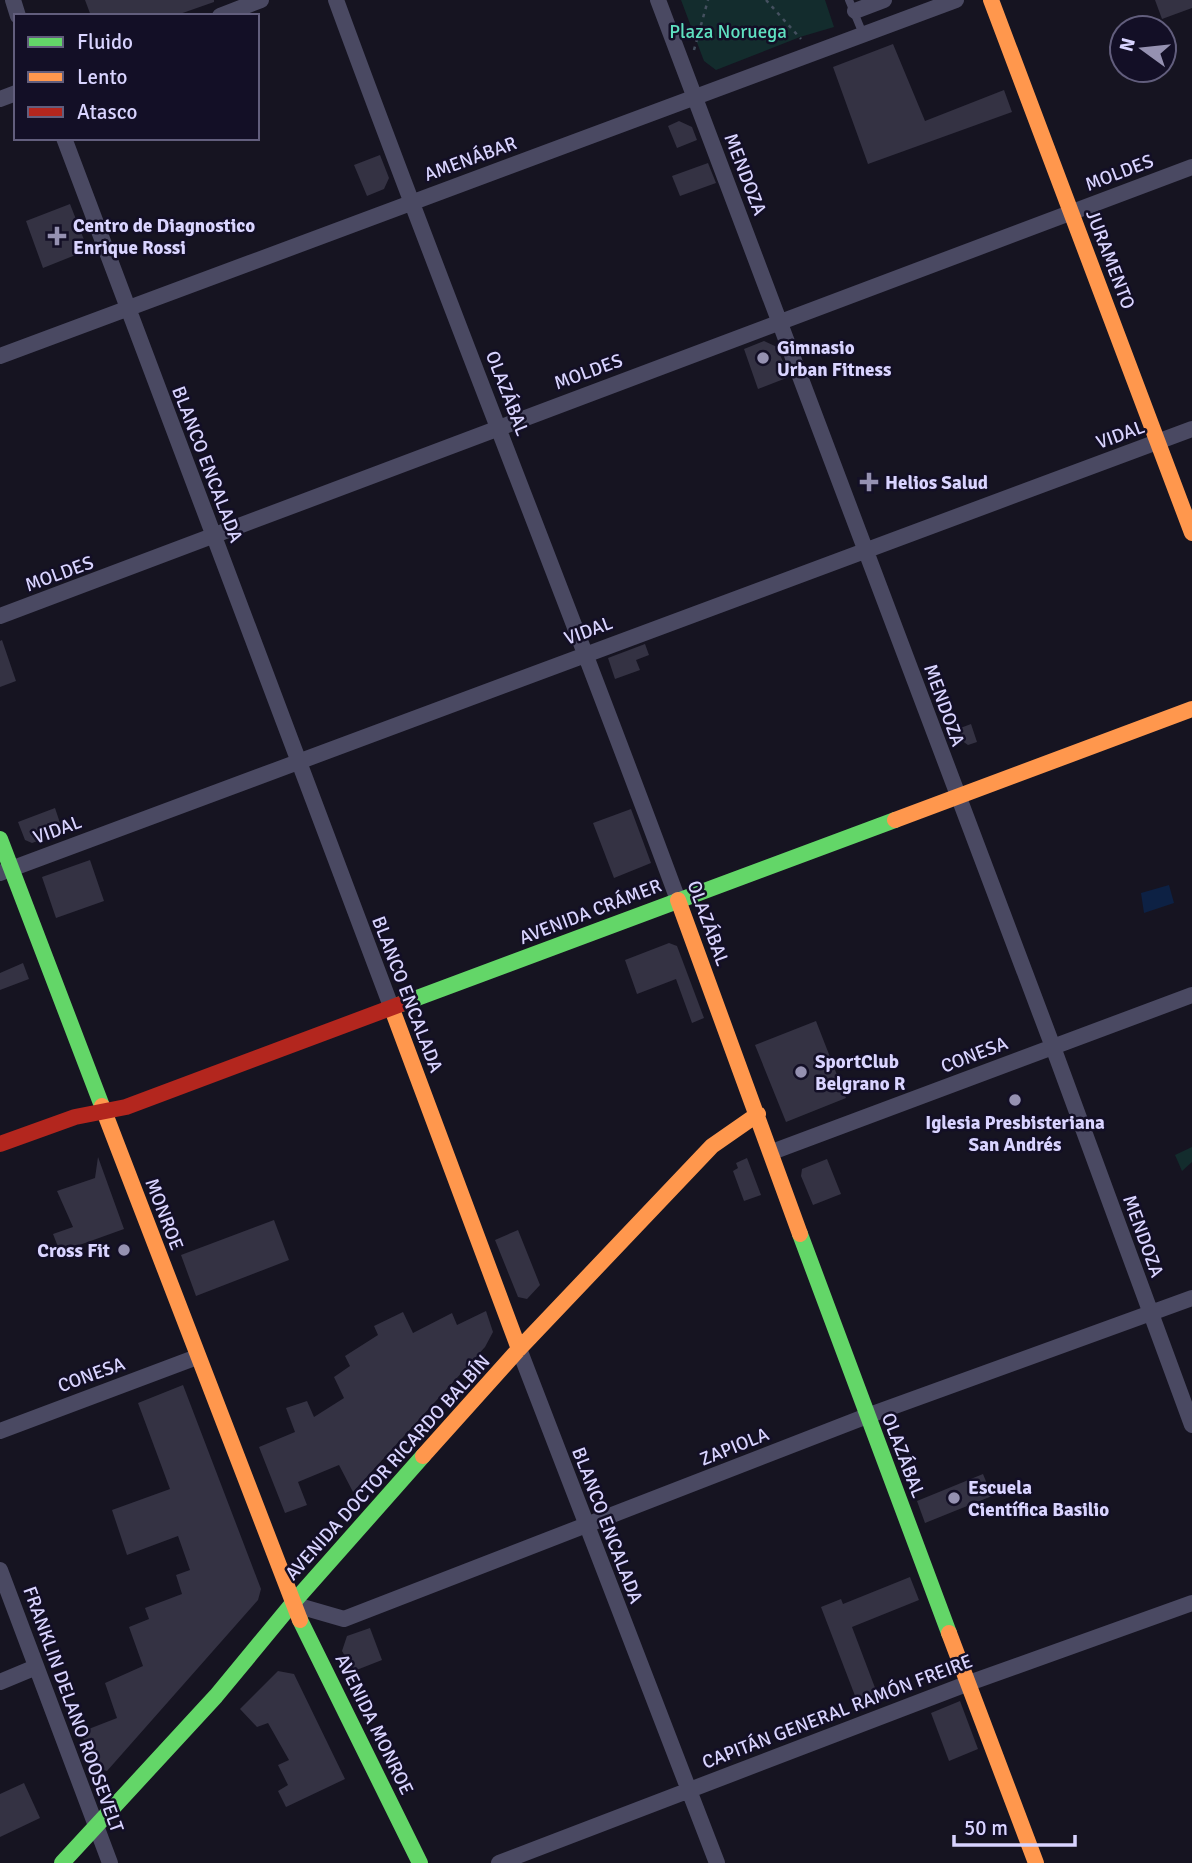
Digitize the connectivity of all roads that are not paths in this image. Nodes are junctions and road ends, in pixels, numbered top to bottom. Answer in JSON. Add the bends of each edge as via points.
{"nodes":[{"id":1,"x":261,"y":0,"type":"edge"},
{"id":2,"x":336,"y":0,"type":"edge"},
{"id":3,"x":658,"y":0,"type":"edge"},
{"id":4,"x":884,"y":0,"type":"edge"},
{"id":5,"x":956,"y":0,"type":"edge"},
{"id":6,"x":991,"y":0,"type":"edge"},
{"id":7,"x":852,"y":5,"type":"edge"},
{"id":8,"x":225,"y":14,"type":"edge"},
{"id":9,"x":863,"y":34,"type":"junction"},
{"id":10,"x":694,"y":97,"type":"junction"},
{"id":11,"x":65,"y":140,"type":"edge"},
{"id":12,"x":1192,"y":167,"type":"edge"},
{"id":13,"x":410,"y":203,"type":"junction"},
{"id":14,"x":1072,"y":213,"type":"junction"},
{"id":15,"x":127,"y":308,"type":"junction"},
{"id":16,"x":779,"y":323,"type":"junction"},
{"id":17,"x":0,"y":356,"type":"edge"},
{"id":18,"x":499,"y":427,"type":"junction"},
{"id":19,"x":1192,"y":429,"type":"edge"},
{"id":20,"x":1157,"y":442,"type":"junction"},
{"id":21,"x":1192,"y":533,"type":"edge"},
{"id":22,"x":213,"y":539,"type":"junction"},
{"id":23,"x":865,"y":551,"type":"junction"},
{"id":24,"x":0,"y":617,"type":"edge"},
{"id":25,"x":585,"y":653,"type":"junction"},
{"id":26,"x":1192,"y":709,"type":"edge"},
{"id":27,"x":298,"y":763,"type":"junction"},
{"id":28,"x":957,"y":798,"type":"junction"},
{"id":29,"x":0,"y":839,"type":"edge"},
{"id":30,"x":6,"y":871,"type":"edge"},
{"id":31,"x":678,"y":900,"type":"junction"},
{"id":32,"x":1192,"y":995,"type":"edge"},
{"id":33,"x":392,"y":1009,"type":"junction"},
{"id":34,"x":1053,"y":1047,"type":"junction"},
{"id":35,"x":103,"y":1112,"type":"junction"},
{"id":36,"x":758,"y":1114,"type":"junction"},
{"id":37,"x":0,"y":1144,"type":"edge"},
{"id":38,"x":772,"y":1152,"type":"junction"},
{"id":39,"x":1192,"y":1298,"type":"edge"},
{"id":40,"x":1150,"y":1314,"type":"junction"},
{"id":41,"x":519,"y":1349,"type":"junction"},
{"id":42,"x":197,"y":1357,"type":"junction"},
{"id":43,"x":867,"y":1416,"type":"junction"},
{"id":44,"x":1192,"y":1425,"type":"edge"},
{"id":45,"x":0,"y":1431,"type":"edge"},
{"id":46,"x":585,"y":1527,"type":"junction"},
{"id":47,"x":0,"y":1570,"type":"edge"},
{"id":48,"x":1192,"y":1603,"type":"edge"},
{"id":49,"x":292,"y":1604,"type":"junction"},
{"id":50,"x":36,"y":1667,"type":"junction"},
{"id":51,"x":0,"y":1682,"type":"edge"},
{"id":52,"x":969,"y":1683,"type":"junction"},
{"id":53,"x":690,"y":1790,"type":"junction"},
{"id":54,"x":95,"y":1825,"type":"junction"},
{"id":55,"x":62,"y":1863,"type":"edge"},
{"id":56,"x":110,"y":1863,"type":"edge"},
{"id":57,"x":420,"y":1863,"type":"edge"},
{"id":58,"x":499,"y":1863,"type":"edge"},
{"id":59,"x":717,"y":1863,"type":"edge"},
{"id":60,"x":1037,"y":1863,"type":"edge"}],
"edges":[{"from":1,"to":8,"type":"street"},
{"from":2,"to":13,"type":"street","name":"OLAZÁBAL"},
{"from":3,"to":10,"type":"street","name":"MENDOZA"},
{"from":4,"to":7,"type":"street"},
{"from":5,"to":9,"type":"street","name":"AMENÁBAR"},
{"from":6,"to":14,"type":"main road","name":"JURAMENTO"},
{"from":7,"to":9,"type":"lane"},
{"from":9,"to":10,"type":"street","name":"AMENÁBAR"},
{"from":10,"to":13,"type":"street","name":"AMENÁBAR"},
{"from":10,"to":16,"type":"street","name":"MENDOZA"},
{"from":11,"to":15,"type":"street","name":"BLANCO ENCALADA"},
{"from":12,"to":14,"type":"street","name":"MOLDES"},
{"from":13,"to":15,"type":"street","name":"AMENÁBAR"},
{"from":13,"to":18,"type":"street","name":"OLAZÁBAL"},
{"from":14,"to":16,"type":"street","name":"MOLDES"},
{"from":14,"to":20,"type":"main road","name":"JURAMENTO"},
{"from":15,"to":17,"type":"street","name":"AMENÁBAR"},
{"from":15,"to":22,"type":"street","name":"BLANCO ENCALADA"},
{"from":16,"to":18,"type":"street","name":"MOLDES"},
{"from":16,"to":23,"type":"street","name":"MENDOZA"},
{"from":18,"to":22,"type":"street","name":"MOLDES"},
{"from":18,"to":25,"type":"street","name":"OLAZÁBAL"},
{"from":19,"to":20,"type":"street","name":"VIDAL"},
{"from":20,"to":21,"type":"main road","name":"JURAMENTO"},
{"from":20,"to":23,"type":"street","name":"VIDAL"},
{"from":22,"to":24,"type":"street","name":"MOLDES"},
{"from":22,"to":27,"type":"street","name":"BLANCO ENCALADA"},
{"from":23,"to":25,"type":"street","name":"VIDAL"},
{"from":23,"to":28,"type":"street","name":"MENDOZA"},
{"from":25,"to":27,"type":"street","name":"VIDAL"},
{"from":25,"to":31,"type":"street","name":"OLAZÁBAL"},
{"from":26,"to":28,"type":"main road","name":"AVENIDA CRÁMER"},
{"from":27,"to":30,"type":"street","name":"VIDAL"},
{"from":27,"to":33,"type":"street","name":"BLANCO ENCALADA"},
{"from":28,"to":31,"type":"main road","name":"AVENIDA CRÁMER"},
{"from":28,"to":34,"type":"street","name":"MENDOZA"},
{"from":29,"to":30,"type":"main road","name":"MONROE"},
{"from":30,"to":35,"type":"main road","name":"MONROE"},
{"from":31,"to":33,"type":"main road","name":"AVENIDA CRÁMER"},
{"from":31,"to":36,"type":"main road","name":"OLAZÁBAL"},
{"from":32,"to":34,"type":"street","name":"CONESA"},
{"from":33,"to":35,"type":"main road","name":"AVENIDA CRÁMER"},
{"from":33,"to":41,"type":"main road","name":"BLANCO ENCALADA"},
{"from":34,"to":38,"type":"street","name":"CONESA"},
{"from":34,"to":40,"type":"street","name":"MENDOZA"},
{"from":35,"to":37,"type":"main road","name":"AVENIDA CRÁMER","via":[[75,1117]]},
{"from":35,"to":42,"type":"main road","name":"MONROE"},
{"from":36,"to":38,"type":"main road","name":"OLAZÁBAL"},
{"from":36,"to":41,"type":"main road","name":"AVENIDA DOCTOR RICARDO BALBÍN","via":[[712,1146]]},
{"from":38,"to":43,"type":"main road","name":"OLAZÁBAL"},
{"from":39,"to":40,"type":"street","name":"ZAPIOLA"},
{"from":40,"to":43,"type":"street","name":"ZAPIOLA"},
{"from":40,"to":44,"type":"street","name":"MENDOZA"},
{"from":41,"to":46,"type":"street","name":"BLANCO ENCALADA"},
{"from":41,"to":49,"type":"main road","name":"AVENIDA DOCTOR RICARDO BALBÍN"},
{"from":42,"to":45,"type":"street","name":"CONESA"},
{"from":42,"to":49,"type":"main road","name":"MONROE"},
{"from":43,"to":46,"type":"street","name":"ZAPIOLA"},
{"from":43,"to":52,"type":"main road","name":"OLAZÁBAL"},
{"from":46,"to":49,"type":"street","name":"ZAPIOLA","via":[[344,1619]]},
{"from":46,"to":53,"type":"street","name":"BLANCO ENCALADA"},
{"from":47,"to":50,"type":"street","name":"FRANKLIN DELANO ROOSEVELT"},
{"from":48,"to":52,"type":"street","name":"CAPITÁN GENERAL RAMÓN FREIRE"},
{"from":49,"to":54,"type":"main road","name":"AVENIDA DOCTOR RICARDO BALBÍN","via":[[216,1696]]},
{"from":49,"to":57,"type":"main road","name":"AVENIDA MONROE"},
{"from":50,"to":51,"type":"street"},
{"from":50,"to":54,"type":"street","name":"FRANKLIN DELANO ROOSEVELT"},
{"from":52,"to":53,"type":"street","name":"CAPITÁN GENERAL RAMÓN FREIRE"},
{"from":52,"to":60,"type":"main road","name":"OLAZÁBAL"},
{"from":53,"to":58,"type":"street","name":"CAPITÁN GENERAL RAMÓN FREIRE"},
{"from":53,"to":59,"type":"street","name":"BLANCO ENCALADA"},
{"from":54,"to":55,"type":"main road","name":"AVENIDA DOCTOR RICARDO BALBÍN"},
{"from":54,"to":56,"type":"street","name":"FRANKLIN DELANO ROOSEVELT"}]}
